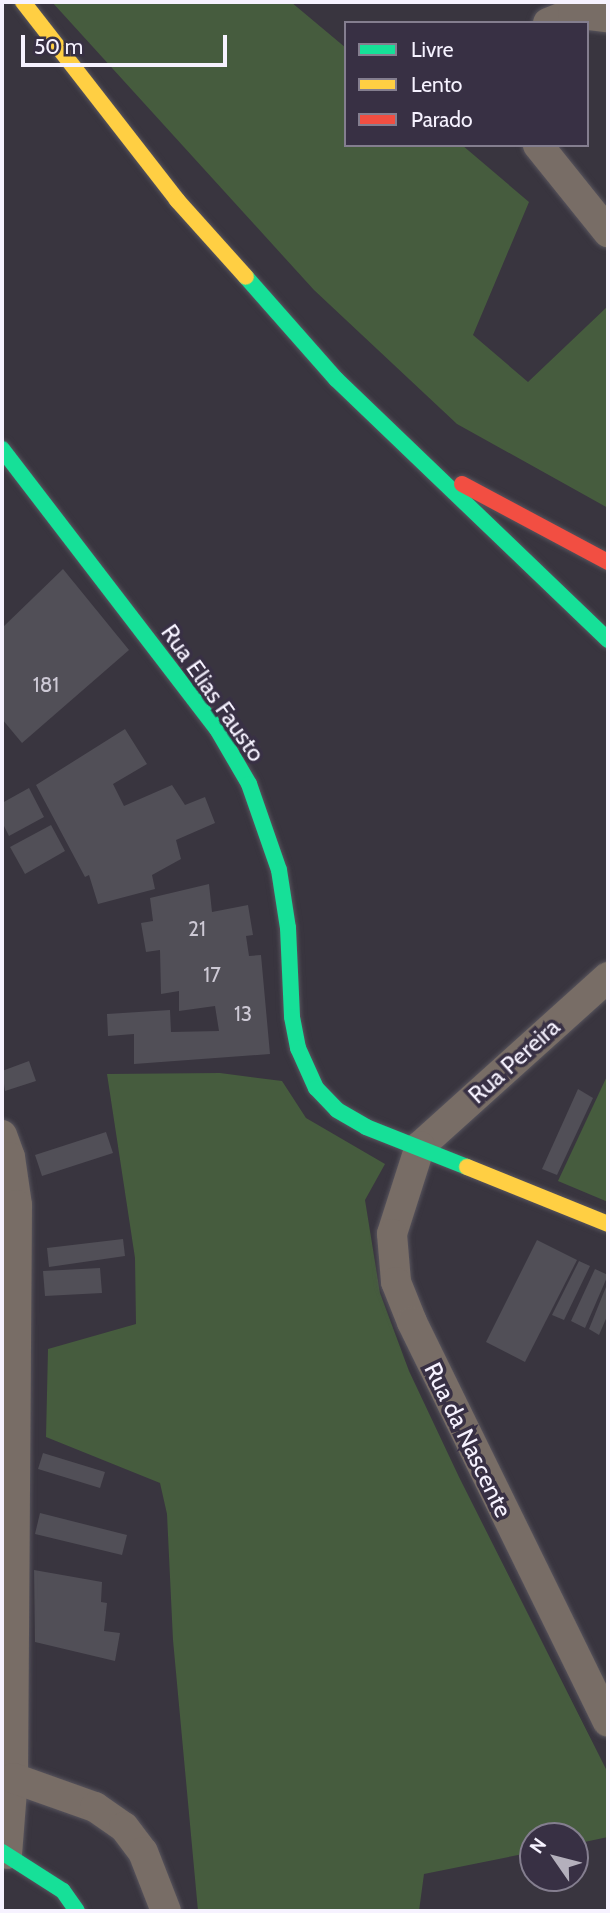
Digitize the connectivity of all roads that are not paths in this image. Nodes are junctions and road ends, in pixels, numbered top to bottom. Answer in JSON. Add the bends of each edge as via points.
{"nodes":[{"id":1,"x":23,"y":2,"type":"edge"},
{"id":2,"x":608,"y":17,"type":"edge"},
{"id":3,"x":553,"y":21,"type":"edge"},
{"id":4,"x":540,"y":147,"type":"edge"},
{"id":5,"x":608,"y":232,"type":"edge"},
{"id":6,"x":2,"y":449,"type":"edge"},
{"id":7,"x":414,"y":458,"type":"junction"},
{"id":8,"x":608,"y":562,"type":"edge"},
{"id":9,"x":608,"y":640,"type":"edge"},
{"id":10,"x":608,"y":977,"type":"edge"},
{"id":11,"x":2,"y":1135,"type":"edge"},
{"id":12,"x":420,"y":1146,"type":"junction"},
{"id":13,"x":608,"y":1224,"type":"edge"},
{"id":14,"x":608,"y":1722,"type":"edge"},
{"id":15,"x":13,"y":1778,"type":"junction"},
{"id":16,"x":4,"y":1853,"type":"edge"},
{"id":17,"x":77,"y":1911,"type":"edge"},
{"id":18,"x":166,"y":1911,"type":"edge"}],
"edges":[{"from":1,"to":7,"type":"main road","via":[[177,200],[336,379]]},
{"from":2,"to":3,"type":"street","via":[[573,13]]},
{"from":4,"to":5,"type":"street"},
{"from":6,"to":12,"type":"main road","name":"Rua Elias Fausto","via":[[217,730],[248,785],[279,870],[288,928],[292,1017],[298,1048],[316,1088],[337,1110],[366,1127]]},
{"from":7,"to":8,"type":"main road"},
{"from":7,"to":9,"type":"main road"},
{"from":10,"to":12,"type":"street","name":"Rua Pereira"},
{"from":11,"to":15,"type":"street","via":[[17,1205]]},
{"from":12,"to":13,"type":"main road","name":"Rua Elias Fausto"},
{"from":12,"to":14,"type":"street","name":"Rua da Nascente","via":[[392,1234],[396,1282],[478,1463]]},
{"from":15,"to":16,"type":"street"},
{"from":15,"to":18,"type":"street","via":[[95,1807],[124,1827],[143,1852]]},
{"from":16,"to":17,"type":"main road","via":[[63,1891]]}]}
